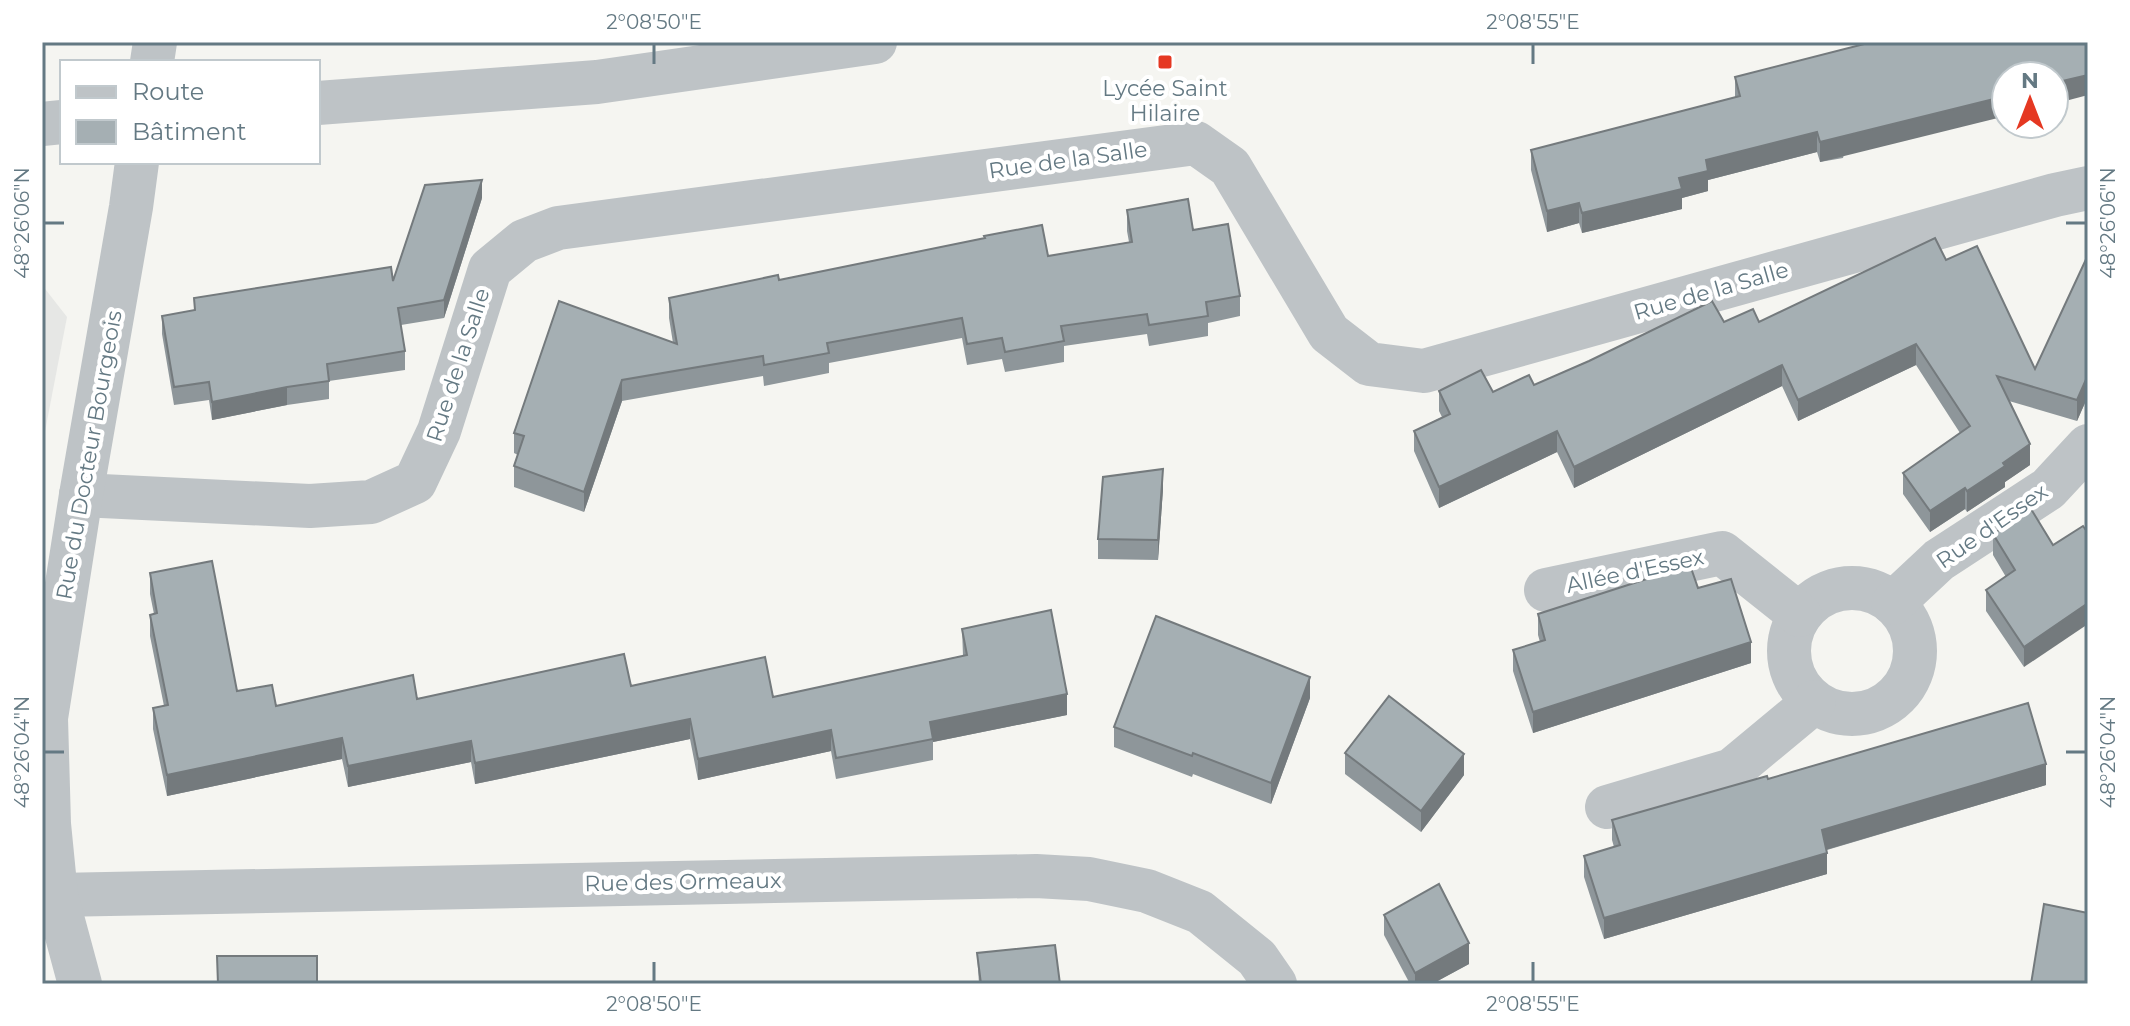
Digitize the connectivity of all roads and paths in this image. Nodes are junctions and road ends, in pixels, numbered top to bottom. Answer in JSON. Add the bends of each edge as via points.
{"nodes":[{"id":1,"x":875,"y":42,"type":"edge"},
{"id":2,"x":320,"y":103,"type":"edge"},
{"id":3,"x":137,"y":164,"type":"edge"},
{"id":4,"x":2088,"y":188,"type":"edge"},
{"id":5,"x":2088,"y":446,"type":"edge"},
{"id":6,"x":81,"y":495,"type":"junction"},
{"id":7,"x":1546,"y":590,"type":"dead end"},
{"id":8,"x":1893,"y":603,"type":"junction"},
{"id":9,"x":1800,"y":615,"type":"junction"},
{"id":10,"x":1814,"y":702,"type":"junction"},
{"id":11,"x":1607,"y":807,"type":"dead end"},
{"id":12,"x":56,"y":895,"type":"junction"},
{"id":13,"x":80,"y":984,"type":"edge"},
{"id":14,"x":1275,"y":984,"type":"edge"}],
"edges":[{"from":1,"to":2,"type":"street","via":[[597,82]]},
{"from":3,"to":6,"type":"street","name":"Rue du Docteur Bourgeois"},
{"from":4,"to":6,"type":"street","name":"Rue de la Salle","via":[[1424,371],[1369,364],[1329,333],[1230,167],[1196,143],[558,228],[524,241],[490,269],[439,431],[415,482],[371,502],[310,506]]},
{"from":5,"to":8,"type":"street","name":"Rue d'Essex","via":[[2048,489],[1939,560]]},
{"from":6,"to":12,"type":"street","name":"Rue du Docteur Bourgeois","via":[[46,718]]},
{"from":7,"to":9,"type":"street","name":"Allée d'Essex","via":[[1722,553]]},
{"from":8,"to":9,"type":"street","via":[[1874,591],[1839,588],[1815,599]]},
{"from":8,"to":10,"type":"street","via":[[1907,620],[1915,651],[1912,672],[1899,693],[1882,707],[1861,714],[1834,712]]},
{"from":9,"to":10,"type":"street","via":[[1788,648],[1791,670]]},
{"from":10,"to":11,"type":"street","via":[[1732,770]]},
{"from":12,"to":13,"type":"street","name":"Rue du Docteur Bourgeois"},
{"from":12,"to":14,"type":"street","name":"Rue des Ormeaux","via":[[1063,877],[1147,891],[1200,912],[1257,958]]}]}
